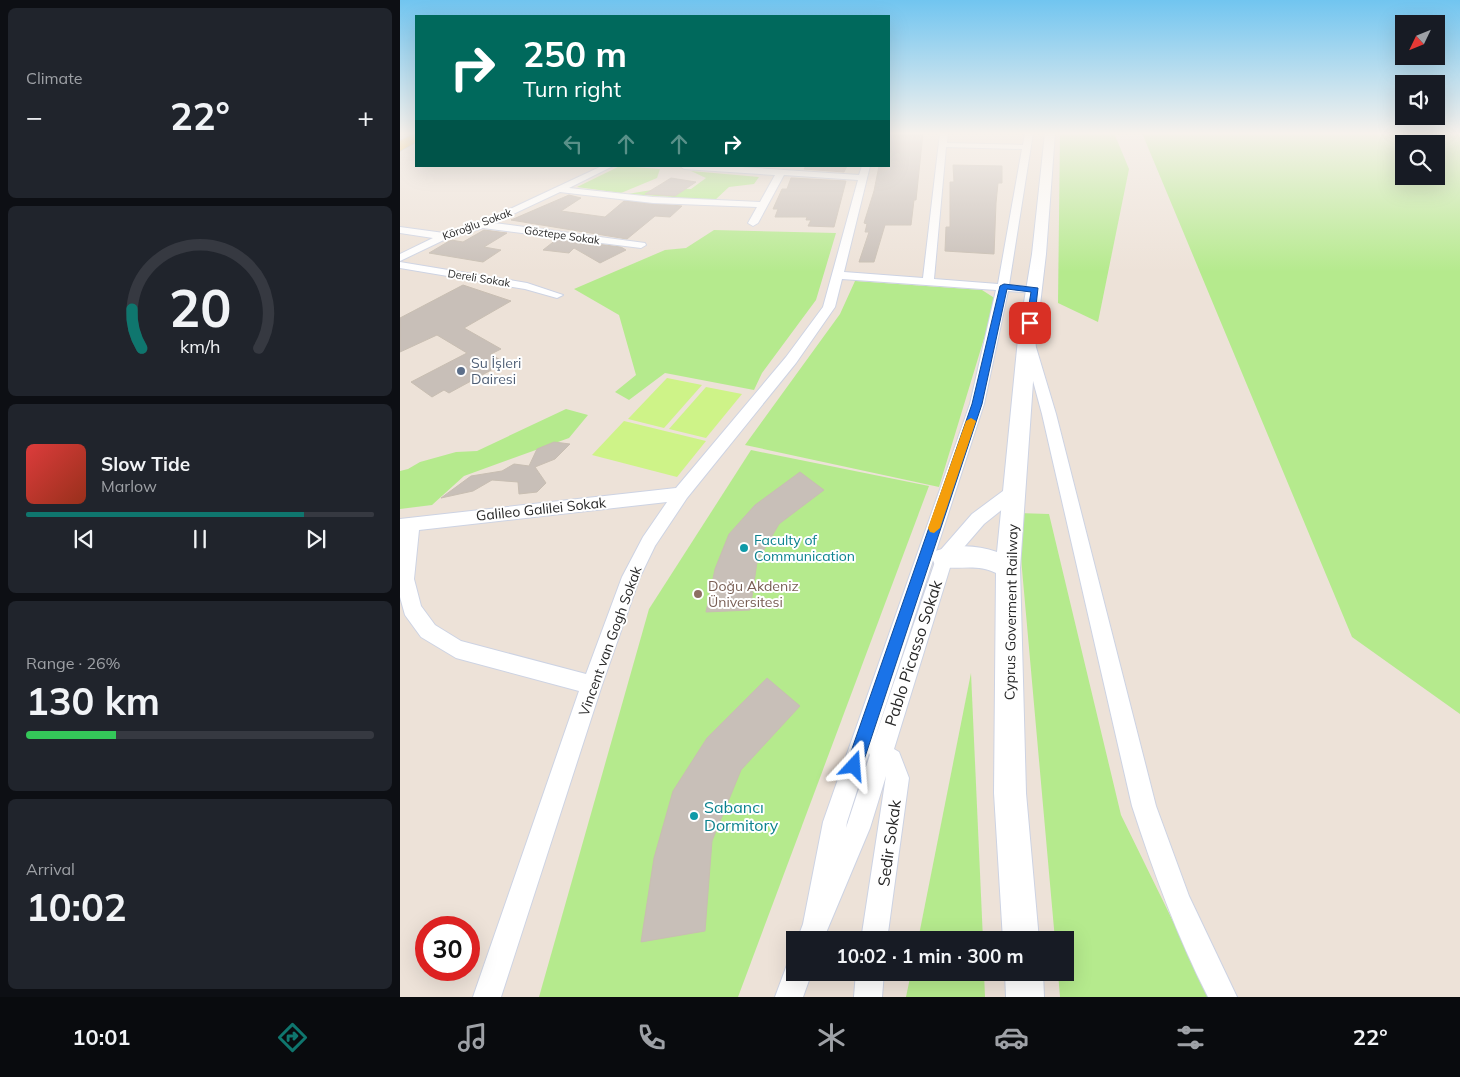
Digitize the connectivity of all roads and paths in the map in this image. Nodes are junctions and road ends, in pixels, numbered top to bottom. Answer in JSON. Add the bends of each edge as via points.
{"nodes":[{"id":1,"x":582,"y":180,"type":"edge"},
{"id":2,"x":777,"y":180,"type":"edge"},
{"id":3,"x":864,"y":180,"type":"edge"},
{"id":4,"x":940,"y":180,"type":"edge"},
{"id":5,"x":1021,"y":180,"type":"edge"},
{"id":6,"x":1046,"y":180,"type":"edge"},
{"id":7,"x":561,"y":190,"type":"junction"},
{"id":8,"x":764,"y":205,"type":"junction"},
{"id":9,"x":753,"y":223,"type":"dead end"},
{"id":10,"x":483,"y":225,"type":"junction"},
{"id":11,"x":400,"y":230,"type":"edge"},
{"id":12,"x":444,"y":236,"type":"junction"},
{"id":13,"x":641,"y":245,"type":"dead end"},
{"id":14,"x":400,"y":258,"type":"edge"},
{"id":15,"x":400,"y":265,"type":"edge"},
{"id":16,"x":839,"y":275,"type":"junction"},
{"id":17,"x":928,"y":281,"type":"junction"},
{"id":18,"x":1004,"y":286,"type":"junction"},
{"id":19,"x":1035,"y":290,"type":"junction"},
{"id":20,"x":556,"y":295,"type":"dead end"},
{"id":21,"x":1027,"y":339,"type":"junction"},
{"id":22,"x":1013,"y":492,"type":"junction"},
{"id":23,"x":681,"y":494,"type":"junction"},
{"id":24,"x":406,"y":524,"type":"edge"},
{"id":25,"x":944,"y":558,"type":"junction"},
{"id":26,"x":1008,"y":568,"type":"junction"},
{"id":27,"x":592,"y":685,"type":"junction"},
{"id":28,"x":880,"y":752,"type":"junction"},
{"id":29,"x":813,"y":931,"type":"edge"},
{"id":30,"x":875,"y":931,"type":"edge"},
{"id":31,"x":1020,"y":931,"type":"edge"},
{"id":32,"x":795,"y":981,"type":"edge"},
{"id":33,"x":869,"y":981,"type":"edge"},
{"id":34,"x":1025,"y":981,"type":"edge"},
{"id":35,"x":487,"y":997,"type":"edge"},
{"id":36,"x":789,"y":997,"type":"edge"},
{"id":37,"x":868,"y":997,"type":"edge"},
{"id":38,"x":1026,"y":997,"type":"edge"},
{"id":39,"x":1223,"y":997,"type":"edge"}],
"edges":[{"from":1,"to":7,"type":"street","name":"Köroğlu Sokak"},
{"from":2,"to":8,"type":"street"},
{"from":3,"to":16,"type":"street","name":"Vincent van Gogh Sokak"},
{"from":4,"to":17,"type":"street"},
{"from":5,"to":18,"type":"street","name":"Pablo Picasso Sokak"},
{"from":6,"to":19,"type":"main road","name":"Cyprus Goverment Railway"},
{"from":7,"to":8,"type":"street","via":[[653,200]]},
{"from":7,"to":10,"type":"street","name":"Köroğlu Sokak"},
{"from":8,"to":9,"type":"street"},
{"from":10,"to":12,"type":"street","name":"Köroğlu Sokak"},
{"from":10,"to":13,"type":"street","name":"Göztepe Sokak"},
{"from":11,"to":12,"type":"street"},
{"from":12,"to":14,"type":"street","name":"Köroğlu Sokak"},
{"from":15,"to":20,"type":"street","name":"Dereli Sokak","via":[[527,286]]},
{"from":16,"to":17,"type":"street"},
{"from":16,"to":23,"type":"street","name":"Vincent van Gogh Sokak","via":[[829,307],[814,330]]},
{"from":17,"to":18,"type":"street"},
{"from":18,"to":19,"type":"street"},
{"from":18,"to":29,"type":"street","name":"Pablo Picasso Sokak","via":[[977,404],[835,822]]},
{"from":19,"to":21,"type":"main road","name":"Cyprus Goverment Railway"},
{"from":21,"to":22,"type":"main road","name":"Cyprus Goverment Railway"},
{"from":21,"to":39,"type":"street","via":[[1049,414],[1144,806],[1164,868],[1191,934]]},
{"from":22,"to":25,"type":"street","name":"Pablo Picasso Sokak","via":[[978,519]]},
{"from":22,"to":26,"type":"main road","name":"Cyprus Goverment Railway"},
{"from":23,"to":24,"type":"street","name":"Galileo Galilei Sokak"},
{"from":23,"to":27,"type":"street","name":"Vincent van Gogh Sokak","via":[[649,542],[631,577]]},
{"from":24,"to":27,"type":"street","via":[[405,579],[412,609],[428,632],[456,649]]},
{"from":25,"to":26,"type":"main road","via":[[979,555]]},
{"from":25,"to":28,"type":"street","name":"Pablo Picasso Sokak"},
{"from":26,"to":31,"type":"main road","name":"Cyprus Goverment Railway","via":[[1010,794]]},
{"from":27,"to":35,"type":"street","name":"Vincent van Gogh Sokak"},
{"from":28,"to":29,"type":"street","name":"Pablo Picasso Sokak","via":[[858,828]]},
{"from":28,"to":30,"type":"street","name":"Sedir Sokak","via":[[892,760],[898,778]]},
{"from":32,"to":36,"type":"street"},
{"from":33,"to":37,"type":"street"},
{"from":34,"to":38,"type":"main road"}]}
